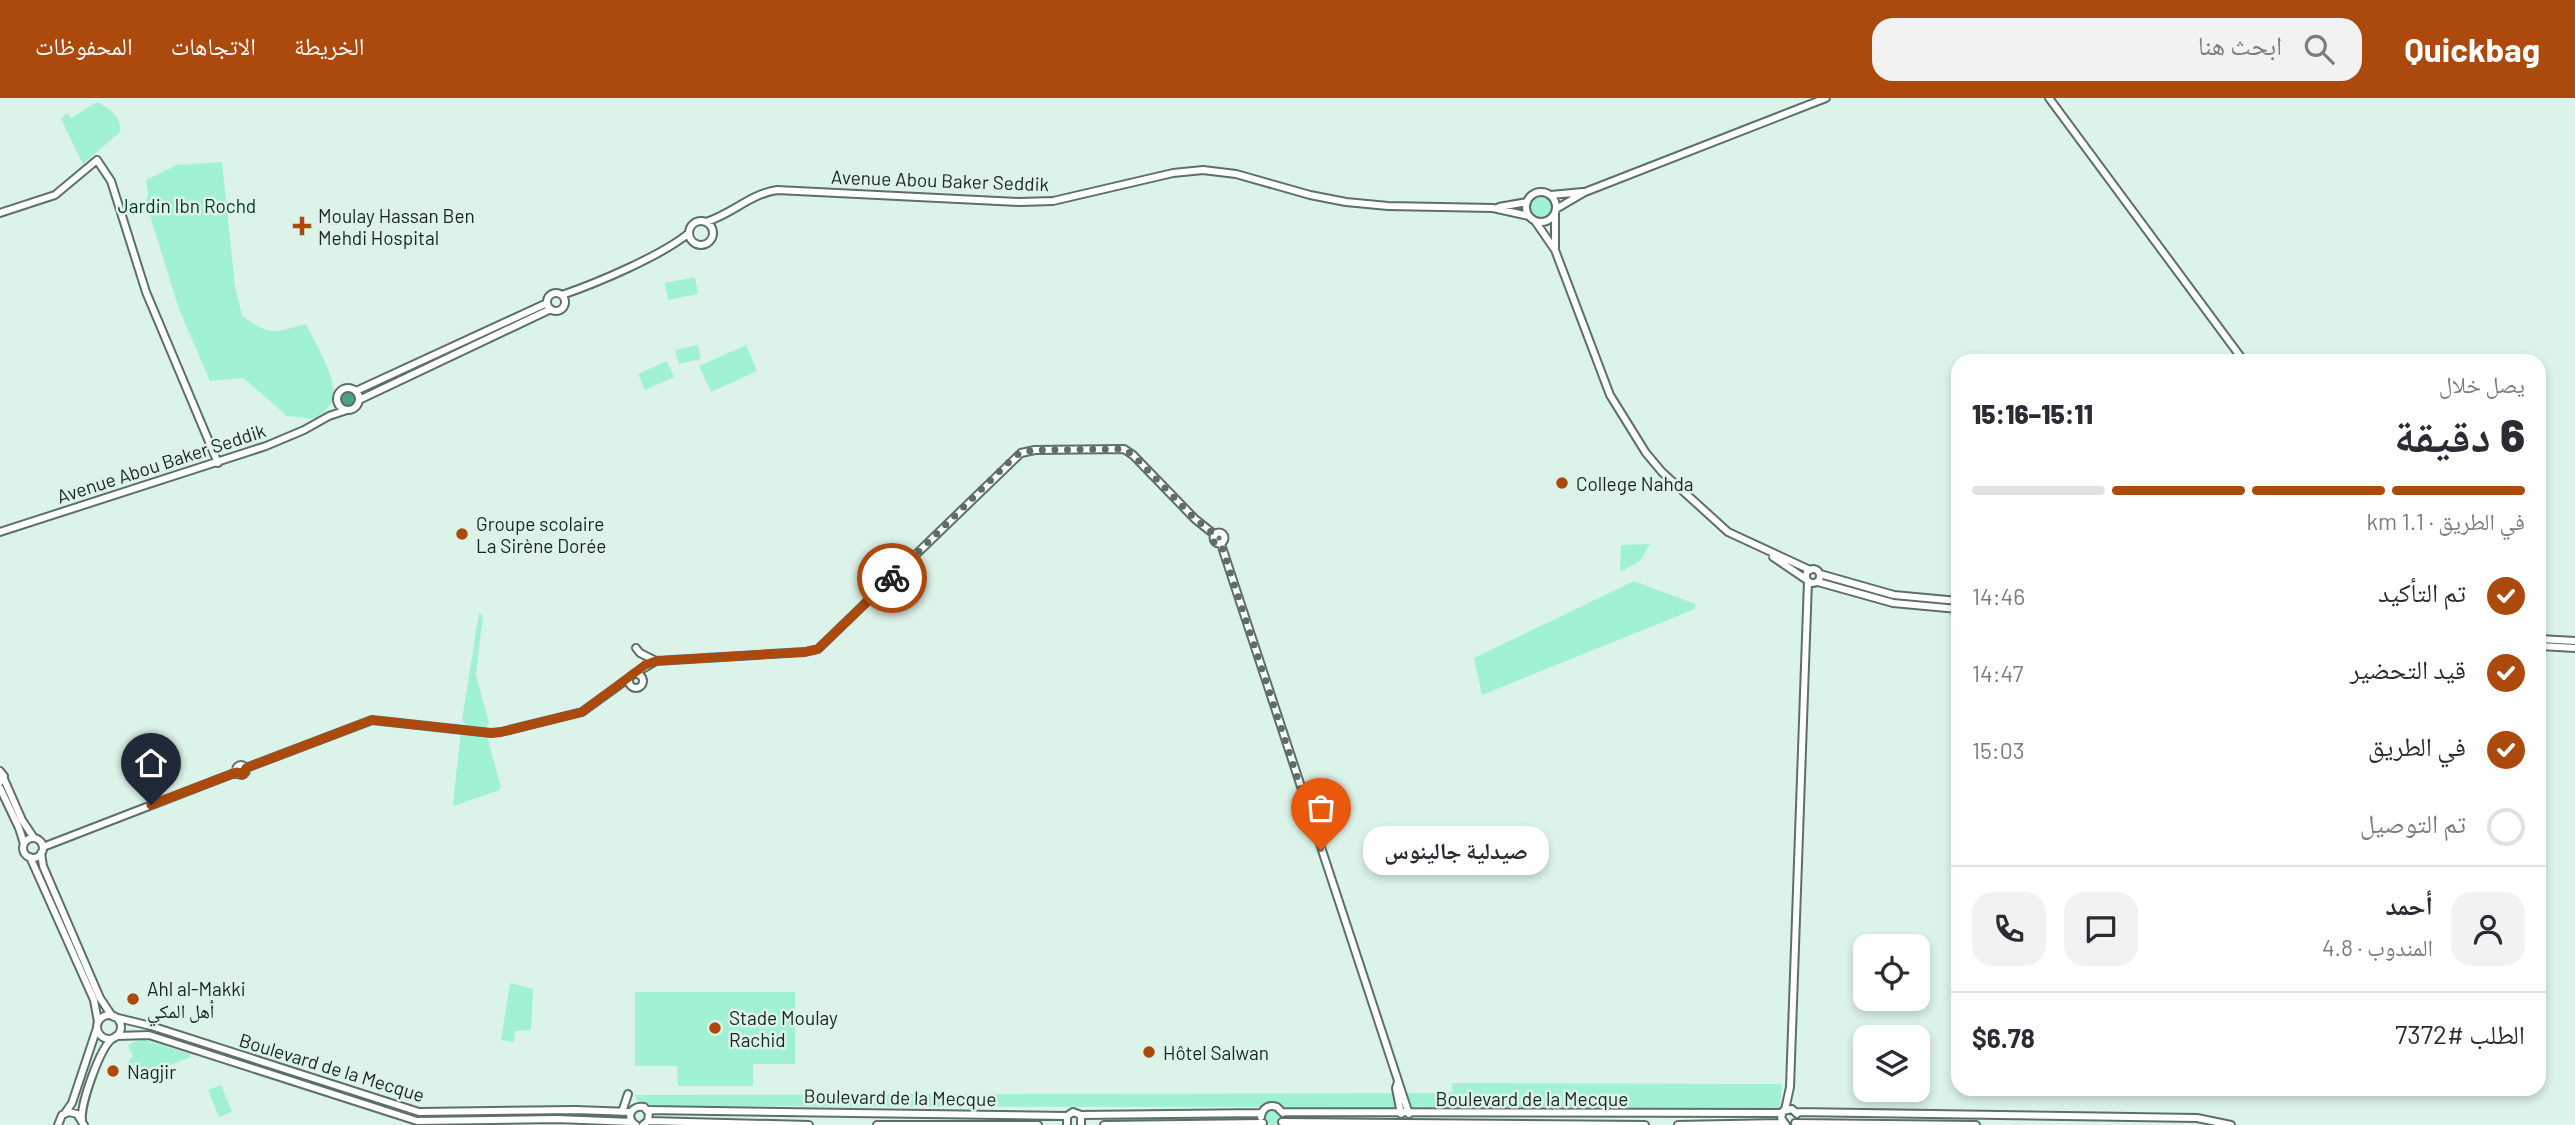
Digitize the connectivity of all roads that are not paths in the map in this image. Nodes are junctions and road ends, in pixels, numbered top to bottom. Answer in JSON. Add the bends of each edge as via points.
{"nodes":[{"id":1,"x":1826,"y":98,"type":"edge"},
{"id":2,"x":2049,"y":98,"type":"edge"},
{"id":3,"x":1585,"y":192,"type":"junction"},
{"id":4,"x":1551,"y":195,"type":"junction"},
{"id":5,"x":1527,"y":202,"type":"junction"},
{"id":6,"x":1493,"y":208,"type":"junction"},
{"id":7,"x":1556,"y":211,"type":"junction"},
{"id":8,"x":0,"y":213,"type":"edge"},
{"id":9,"x":722,"y":217,"type":"junction"},
{"id":10,"x":1532,"y":218,"type":"junction"},
{"id":11,"x":706,"y":222,"type":"junction"},
{"id":12,"x":689,"y":233,"type":"junction"},
{"id":13,"x":713,"y":233,"type":"junction"},
{"id":14,"x":693,"y":242,"type":"junction"},
{"id":15,"x":675,"y":245,"type":"junction"},
{"id":16,"x":1555,"y":250,"type":"junction"},
{"id":17,"x":580,"y":289,"type":"junction"},
{"id":18,"x":562,"y":295,"type":"junction"},
{"id":19,"x":565,"y":304,"type":"junction"},
{"id":20,"x":549,"y":306,"type":"junction"},
{"id":21,"x":2239,"y":354,"type":"edge"},
{"id":22,"x":356,"y":391,"type":"junction"},
{"id":23,"x":337,"y":398,"type":"junction"},
{"id":24,"x":359,"y":400,"type":"junction"},
{"id":25,"x":347,"y":410,"type":"junction"},
{"id":26,"x":329,"y":416,"type":"junction"},
{"id":27,"x":218,"y":463,"type":"junction"},
{"id":28,"x":0,"y":532,"type":"edge"},
{"id":29,"x":1767,"y":551,"type":"junction"},
{"id":30,"x":1810,"y":570,"type":"junction"},
{"id":31,"x":1819,"y":579,"type":"junction"},
{"id":32,"x":1807,"y":581,"type":"junction"},
{"id":33,"x":1951,"y":600,"type":"edge"},
{"id":34,"x":1951,"y":608,"type":"edge"},
{"id":35,"x":1807,"y":621,"type":"junction"},
{"id":36,"x":2546,"y":639,"type":"edge"},
{"id":37,"x":2575,"y":641,"type":"edge"},
{"id":38,"x":2546,"y":646,"type":"edge"},
{"id":39,"x":2575,"y":648,"type":"edge"},
{"id":40,"x":636,"y":649,"type":"dead end"},
{"id":41,"x":656,"y":661,"type":"junction"},
{"id":42,"x":631,"y":679,"type":"junction"},
{"id":43,"x":643,"y":681,"type":"junction"},
{"id":44,"x":0,"y":771,"type":"edge"},
{"id":45,"x":2,"y":781,"type":"edge"},
{"id":46,"x":0,"y":788,"type":"edge"},
{"id":47,"x":34,"y":838,"type":"junction"},
{"id":48,"x":24,"y":844,"type":"junction"},
{"id":49,"x":42,"y":850,"type":"junction"},
{"id":50,"x":30,"y":857,"type":"junction"},
{"id":51,"x":113,"y":1016,"type":"junction"},
{"id":52,"x":97,"y":1025,"type":"junction"},
{"id":53,"x":114,"y":1037,"type":"junction"},
{"id":54,"x":1790,"y":1087,"type":"junction"},
{"id":55,"x":628,"y":1094,"type":"dead end"},
{"id":56,"x":648,"y":1111,"type":"junction"},
{"id":57,"x":1795,"y":1111,"type":"junction"},
{"id":58,"x":622,"y":1112,"type":"junction"},
{"id":59,"x":631,"y":1112,"type":"junction"},
{"id":60,"x":1282,"y":1112,"type":"junction"},
{"id":61,"x":1783,"y":1112,"type":"junction"},
{"id":62,"x":65,"y":1113,"type":"junction"},
{"id":63,"x":1262,"y":1113,"type":"junction"},
{"id":64,"x":1405,"y":1114,"type":"junction"},
{"id":65,"x":1081,"y":1115,"type":"junction"},
{"id":66,"x":1067,"y":1116,"type":"junction"},
{"id":67,"x":2147,"y":1117,"type":"junction"},
{"id":68,"x":2203,"y":1122,"type":"edge"},
{"id":69,"x":83,"y":1123,"type":"edge"},
{"id":70,"x":645,"y":1123,"type":"edge"},
{"id":71,"x":1281,"y":1123,"type":"edge"},
{"id":72,"x":634,"y":1124,"type":"edge"},
{"id":73,"x":1264,"y":1124,"type":"edge"},
{"id":74,"x":1784,"y":1124,"type":"edge"},
{"id":75,"x":1794,"y":1124,"type":"edge"},
{"id":76,"x":58,"y":1125,"type":"edge"},
{"id":77,"x":809,"y":1125,"type":"edge"},
{"id":78,"x":877,"y":1125,"type":"edge"},
{"id":79,"x":1038,"y":1125,"type":"edge"},
{"id":80,"x":1068,"y":1125,"type":"edge"},
{"id":81,"x":1081,"y":1125,"type":"edge"},
{"id":82,"x":1104,"y":1125,"type":"edge"},
{"id":83,"x":1645,"y":1125,"type":"edge"},
{"id":84,"x":1678,"y":1125,"type":"edge"},
{"id":85,"x":1976,"y":1125,"type":"edge"},
{"id":86,"x":2141,"y":1125,"type":"edge"},
{"id":87,"x":2231,"y":1125,"type":"edge"}],
"edges":[{"from":1,"to":3,"type":"main road"},
{"from":2,"to":21,"type":"main road"},
{"from":3,"to":4,"type":"main road"},
{"from":3,"to":7,"type":"main road"},
{"from":4,"to":5,"type":"main road","via":[[1537,192]]},
{"from":4,"to":7,"type":"main road"},
{"from":5,"to":6,"type":"main road","name":"Avenue Abou Baker Seddik"},
{"from":5,"to":10,"type":"main road"},
{"from":6,"to":9,"type":"main road","name":"Avenue Abou Baker Seddik","via":[[1346,202],[1203,170],[1053,201],[776,190],[754,196]]},
{"from":6,"to":10,"type":"main road","name":"Avenue Abou Baker Seddik"},
{"from":7,"to":10,"type":"main road","via":[[1547,221]]},
{"from":7,"to":16,"type":"main road"},
{"from":8,"to":27,"type":"main road","via":[[55,195],[97,160],[111,181],[146,292]]},
{"from":9,"to":11,"type":"main road","name":"Avenue Abou Baker Seddik"},
{"from":9,"to":13,"type":"main road","name":"Avenue Abou Baker Seddik"},
{"from":10,"to":16,"type":"main road"},
{"from":11,"to":12,"type":"main road","via":[[696,222]]},
{"from":11,"to":13,"type":"main road"},
{"from":12,"to":14,"type":"main road"},
{"from":12,"to":15,"type":"main road"},
{"from":13,"to":14,"type":"main road","via":[[706,244]]},
{"from":14,"to":15,"type":"main road"},
{"from":15,"to":17,"type":"main road"},
{"from":16,"to":29,"type":"main road","via":[[1610,395],[1646,453],[1728,532]]},
{"from":17,"to":18,"type":"main road"},
{"from":17,"to":19,"type":"main road"},
{"from":18,"to":19,"type":"main road"},
{"from":18,"to":20,"type":"main road","via":[[551,294]]},
{"from":19,"to":20,"type":"main road","via":[[559,311]]},
{"from":20,"to":22,"type":"main road"},
{"from":20,"to":24,"type":"main road"},
{"from":22,"to":23,"type":"main road","via":[[345,388]]},
{"from":22,"to":24,"type":"main road"},
{"from":23,"to":25,"type":"main road"},
{"from":23,"to":26,"type":"main road"},
{"from":24,"to":25,"type":"main road","via":[[355,408]]},
{"from":25,"to":26,"type":"main road","name":"Avenue Abou Baker Seddik"},
{"from":26,"to":27,"type":"main road","name":"Avenue Abou Baker Seddik","via":[[295,435]]},
{"from":27,"to":28,"type":"main road","name":"Avenue Abou Baker Seddik"},
{"from":29,"to":30,"type":"main road"},
{"from":29,"to":32,"type":"main road"},
{"from":30,"to":31,"type":"main road","via":[[1816,569]]},
{"from":30,"to":32,"type":"main road"},
{"from":31,"to":32,"type":"main road"},
{"from":31,"to":33,"type":"main road","via":[[1894,595]]},
{"from":31,"to":34,"type":"main road","via":[[1893,603]]},
{"from":31,"to":35,"type":"main road"},
{"from":32,"to":35,"type":"main road"},
{"from":35,"to":54,"type":"main road"},
{"from":36,"to":37,"type":"main road"},
{"from":38,"to":39,"type":"main road"},
{"from":40,"to":41,"type":"main road"},
{"from":41,"to":42,"type":"main road"},
{"from":41,"to":43,"type":"main road"},
{"from":41,"to":64,"type":"main road","via":[[818,649],[1012,459],[1029,450],[1124,449],[1221,544]]},
{"from":42,"to":43,"type":"main road","via":[[641,676]]},
{"from":42,"to":43,"type":"main road","via":[[639,688]]},
{"from":42,"to":49,"type":"main road","via":[[582,712],[496,732],[372,720],[246,768],[243,775],[237,772]]},
{"from":44,"to":45,"type":"main road"},
{"from":45,"to":47,"type":"main road"},
{"from":46,"to":48,"type":"main road"},
{"from":47,"to":48,"type":"main road"},
{"from":47,"to":49,"type":"main road"},
{"from":48,"to":50,"type":"main road","via":[[24,853]]},
{"from":49,"to":50,"type":"main road"},
{"from":49,"to":51,"type":"main road","via":[[41,863],[102,1003]]},
{"from":50,"to":52,"type":"main road","via":[[94,1000]]},
{"from":51,"to":52,"type":"main road"},
{"from":51,"to":53,"type":"main road","via":[[120,1026]]},
{"from":51,"to":58,"type":"main road","name":"Boulevard de la Mecque","via":[[419,1112]]},
{"from":52,"to":53,"type":"main road","via":[[104,1038]]},
{"from":52,"to":62,"type":"main road"},
{"from":53,"to":69,"type":"main road","via":[[104,1047],[82,1107]]},
{"from":53,"to":72,"type":"main road","name":"Boulevard de la Mecque","via":[[149,1035],[417,1121],[557,1119]]},
{"from":54,"to":57,"type":"main road"},
{"from":54,"to":61,"type":"main road"},
{"from":55,"to":58,"type":"main road"},
{"from":56,"to":59,"type":"main road","name":"Boulevard de la Mecque","via":[[639,1106]]},
{"from":56,"to":66,"type":"main road","name":"Boulevard de la Mecque"},
{"from":56,"to":70,"type":"main road"},
{"from":57,"to":61,"type":"main road","name":"Boulevard de la Mecque"},
{"from":57,"to":67,"type":"main road"},
{"from":57,"to":75,"type":"main road"},
{"from":58,"to":59,"type":"main road","name":"Boulevard de la Mecque"},
{"from":59,"to":72,"type":"main road"},
{"from":60,"to":63,"type":"main road","name":"Boulevard de la Mecque","via":[[1273,1106]]},
{"from":60,"to":64,"type":"main road","name":"Boulevard de la Mecque"},
{"from":60,"to":71,"type":"main road"},
{"from":61,"to":64,"type":"main road","name":"Boulevard de la Mecque"},
{"from":61,"to":74,"type":"main road"},
{"from":62,"to":69,"type":"main road","via":[[77,1114]]},
{"from":62,"to":76,"type":"main road"},
{"from":63,"to":65,"type":"main road"},
{"from":63,"to":73,"type":"main road"},
{"from":65,"to":66,"type":"main road","name":"Boulevard de la Mecque","via":[[1073,1112]]},
{"from":65,"to":81,"type":"main road"},
{"from":66,"to":80,"type":"main road"},
{"from":67,"to":68,"type":"main road"},
{"from":67,"to":86,"type":"main road"},
{"from":68,"to":87,"type":"main road"},
{"from":70,"to":77,"type":"main road","name":"Boulevard de la Mecque"},
{"from":71,"to":83,"type":"main road","name":"Boulevard de la Mecque"},
{"from":73,"to":82,"type":"main road"},
{"from":74,"to":84,"type":"main road"},
{"from":75,"to":85,"type":"main road"},
{"from":78,"to":79,"type":"main road","name":"Boulevard de la Mecque"}]}
